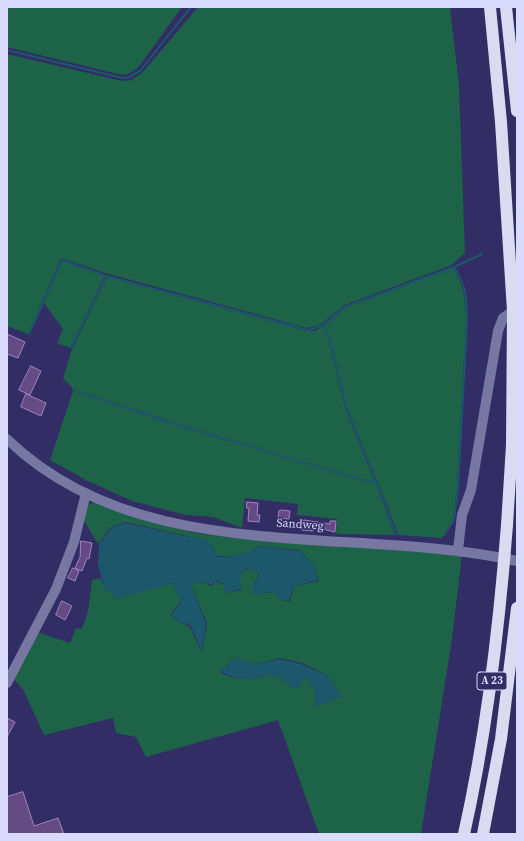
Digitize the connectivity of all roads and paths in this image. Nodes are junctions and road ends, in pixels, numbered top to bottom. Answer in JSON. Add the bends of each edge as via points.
{"nodes":[{"id":1,"x":490,"y":7,"type":"edge"},
{"id":2,"x":506,"y":7,"type":"edge"},
{"id":3,"x":517,"y":111,"type":"edge"},
{"id":4,"x":513,"y":311,"type":"junction"},
{"id":5,"x":7,"y":439,"type":"edge"},
{"id":6,"x":86,"y":493,"type":"junction"},
{"id":7,"x":458,"y":550,"type":"junction"},
{"id":8,"x":517,"y":561,"type":"edge"},
{"id":9,"x":517,"y":608,"type":"edge"},
{"id":10,"x":7,"y":683,"type":"edge"},
{"id":11,"x":464,"y":834,"type":"edge"},
{"id":12,"x":483,"y":834,"type":"edge"}],
"edges":[{"from":1,"to":4,"type":"highway","number":"A 23"},
{"from":2,"to":3,"type":"highway"},
{"from":4,"to":7,"type":"street","via":[[503,318],[498,331],[471,490],[462,515]]},
{"from":4,"to":11,"type":"highway","number":"A 23","bridge":true,"via":[[512,438],[497,643],[484,735]]},
{"from":5,"to":6,"type":"street","name":"Sandweg","via":[[36,463]]},
{"from":6,"to":7,"type":"street","name":"Sandweg","via":[[145,515],[199,528],[252,535]]},
{"from":6,"to":10,"type":"street","via":[[74,542],[56,589]]},
{"from":7,"to":8,"type":"street","name":"Sandweg"},
{"from":9,"to":12,"type":"highway","number":"A 23","via":[[501,739]]}]}
